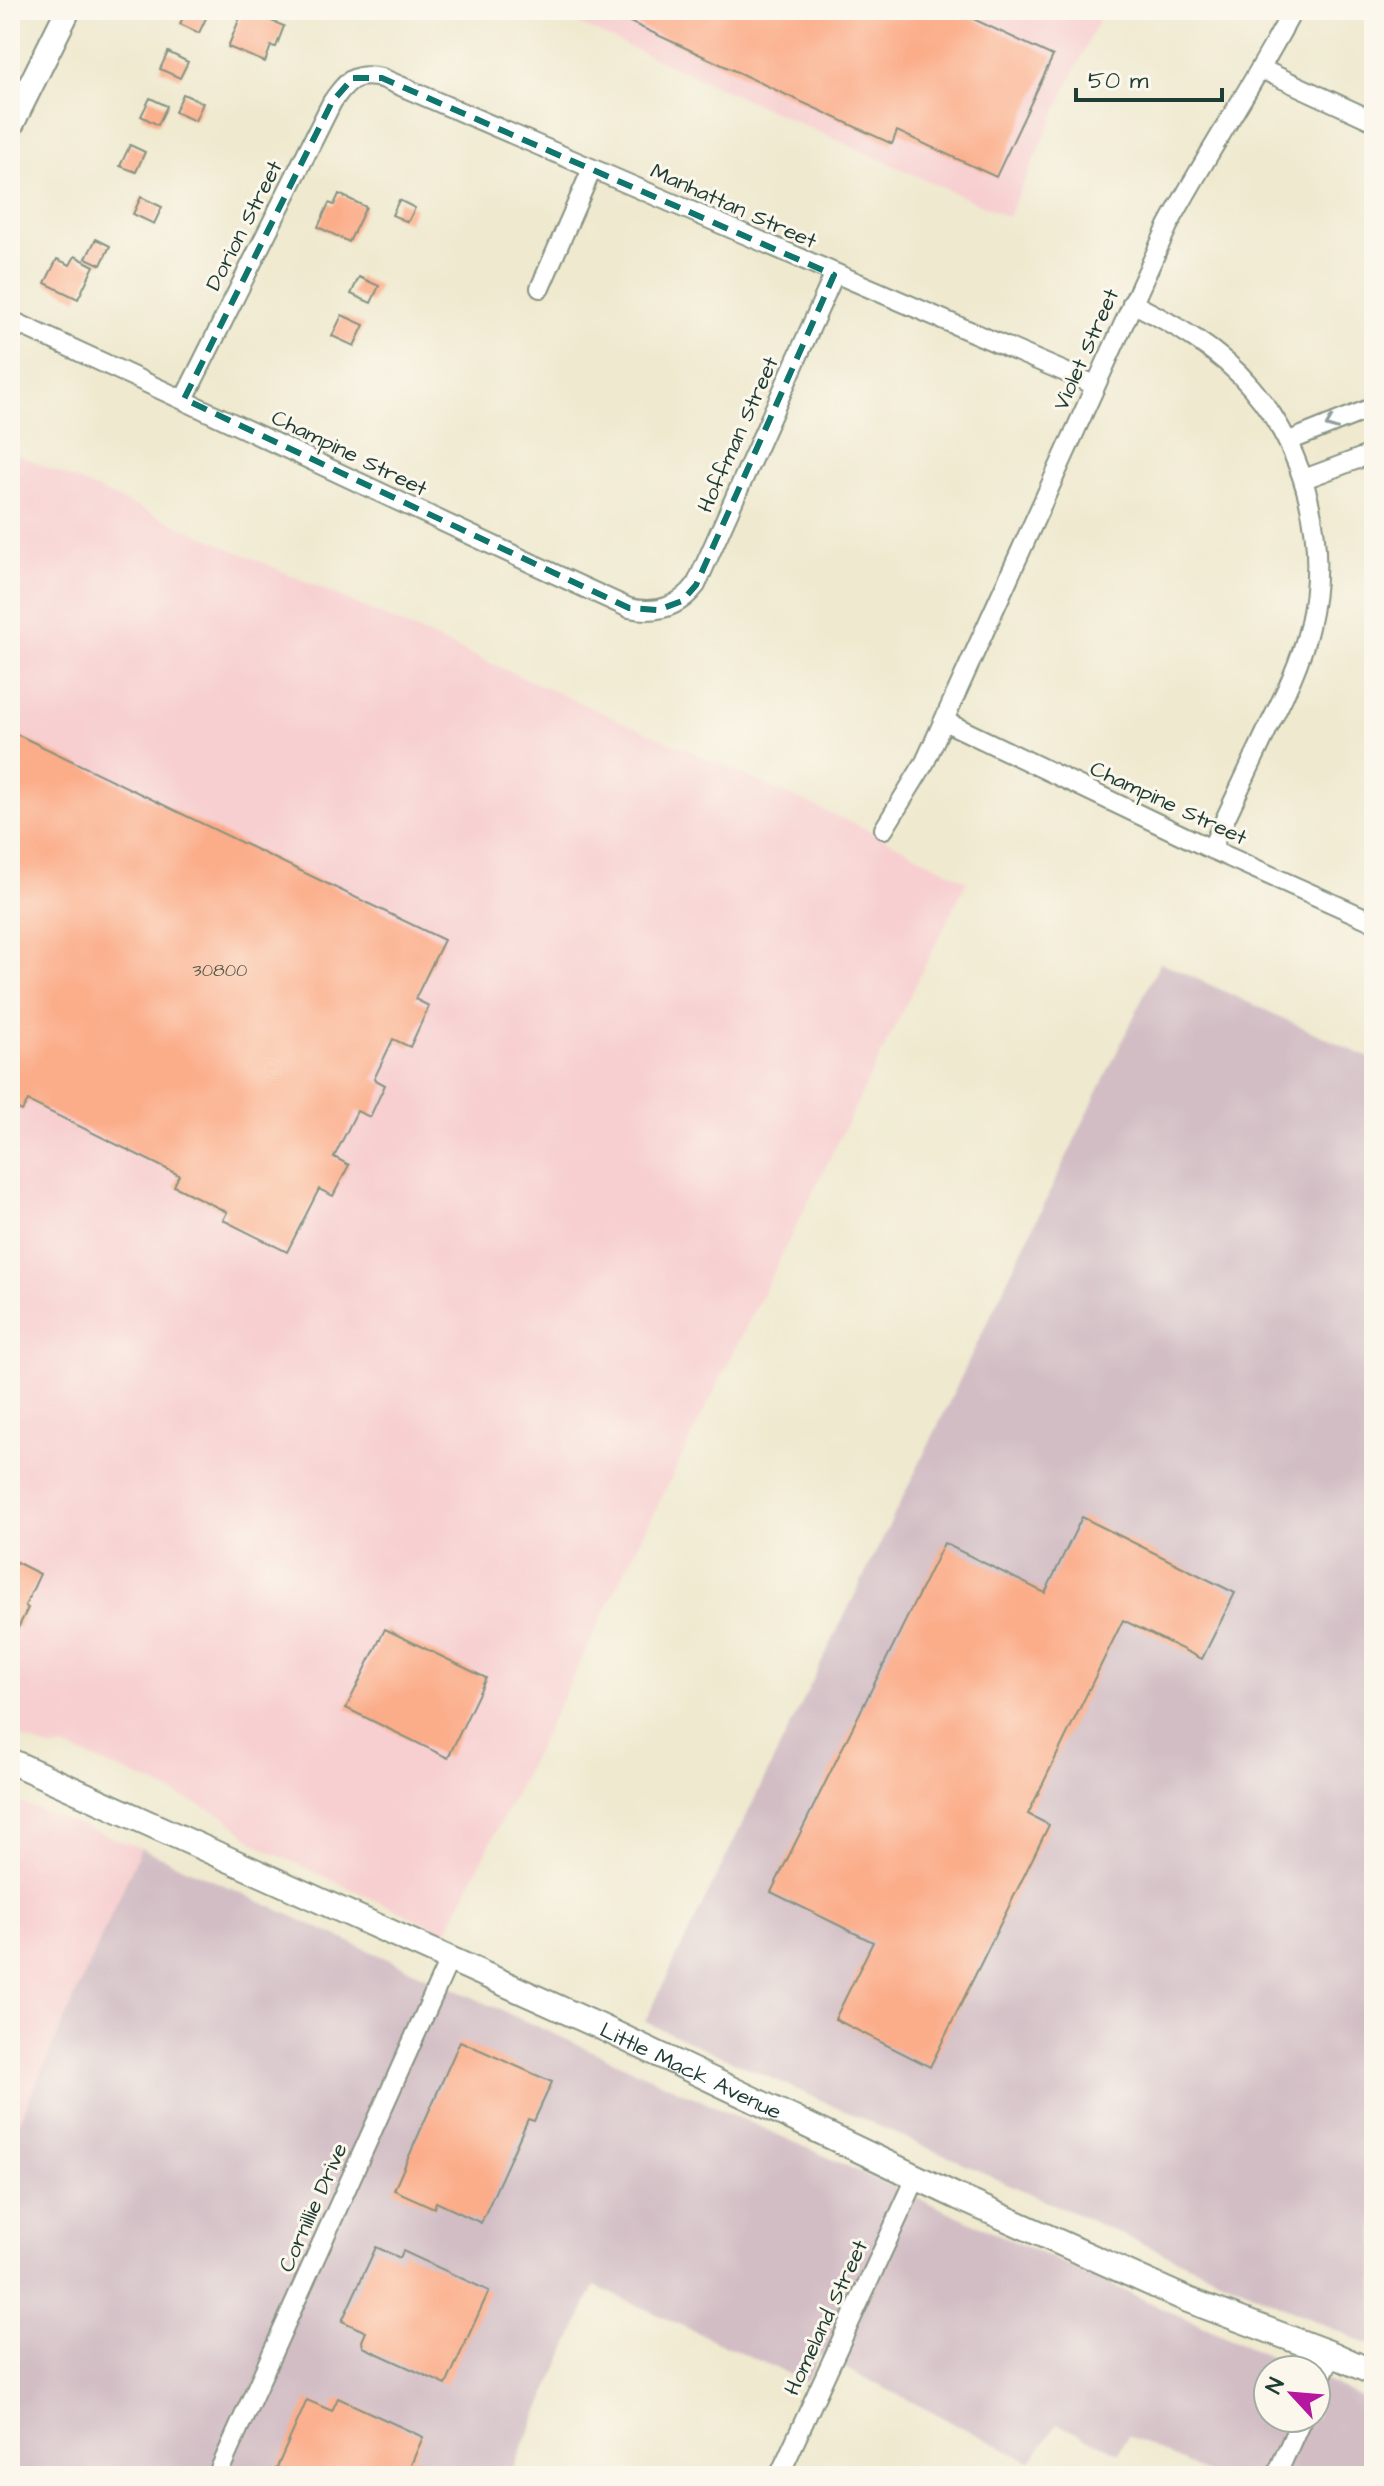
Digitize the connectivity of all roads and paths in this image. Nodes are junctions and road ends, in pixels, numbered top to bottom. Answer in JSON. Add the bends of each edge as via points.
{"nodes":[{"id":1,"x":68,"y":10,"type":"edge"},
{"id":2,"x":1293,"y":10,"type":"edge"},
{"id":3,"x":1261,"y":69,"type":"junction"},
{"id":4,"x":353,"y":78,"type":"joint"},
{"id":5,"x":1374,"y":121,"type":"edge"},
{"id":6,"x":10,"y":127,"type":"edge"},
{"id":7,"x":592,"y":169,"type":"junction"},
{"id":8,"x":834,"y":275,"type":"junction"},
{"id":9,"x":540,"y":288,"type":"dead end"},
{"id":10,"x":1132,"y":303,"type":"junction"},
{"id":11,"x":10,"y":320,"type":"edge"},
{"id":12,"x":1095,"y":385,"type":"junction"},
{"id":13,"x":184,"y":399,"type":"junction"},
{"id":14,"x":1374,"y":407,"type":"edge"},
{"id":15,"x":1289,"y":441,"type":"junction"},
{"id":16,"x":1374,"y":453,"type":"edge"},
{"id":17,"x":1304,"y":479,"type":"junction"},
{"id":18,"x":673,"y":606,"type":"joint"},
{"id":19,"x":944,"y":721,"type":"junction"},
{"id":20,"x":884,"y":829,"type":"dead end"},
{"id":21,"x":1211,"y":849,"type":"junction"},
{"id":22,"x":1374,"y":922,"type":"edge"},
{"id":23,"x":10,"y":1761,"type":"edge"},
{"id":24,"x":450,"y":1958,"type":"junction"},
{"id":25,"x":916,"y":2178,"type":"junction"},
{"id":26,"x":1332,"y":2354,"type":"joint"},
{"id":27,"x":1374,"y":2373,"type":"edge"},
{"id":28,"x":1295,"y":2434,"type":"edge"},
{"id":29,"x":217,"y":2476,"type":"edge"},
{"id":30,"x":779,"y":2476,"type":"edge"},
{"id":31,"x":1276,"y":2476,"type":"edge"}],
"edges":[{"from":1,"to":6,"type":"main road"},
{"from":2,"to":3,"type":"street","name":"Violet Street"},
{"from":3,"to":5,"type":"street"},
{"from":3,"to":10,"type":"street","name":"Violet Street","via":[[1200,167]]},
{"from":4,"to":7,"type":"street","name":"Manhattan Street","via":[[382,78]]},
{"from":4,"to":13,"type":"street","name":"Dorion Street","via":[[332,102]]},
{"from":7,"to":8,"type":"street","name":"Manhattan Street"},
{"from":7,"to":9,"type":"street"},
{"from":8,"to":12,"type":"street","name":"Manhattan Street"},
{"from":8,"to":18,"type":"street","name":"Hoffman Street","via":[[696,585]]},
{"from":10,"to":12,"type":"street","name":"Violet Street"},
{"from":10,"to":15,"type":"street","via":[[1219,357],[1251,386]]},
{"from":11,"to":13,"type":"street","name":"Champine Street"},
{"from":12,"to":19,"type":"street","name":"Violet Street"},
{"from":13,"to":18,"type":"street","name":"Champine Street","via":[[629,608]]},
{"from":14,"to":15,"type":"street","one_way":true},
{"from":15,"to":17,"type":"street"},
{"from":16,"to":17,"type":"street"},
{"from":17,"to":21,"type":"street","via":[[1316,554],[1309,628],[1289,685]]},
{"from":19,"to":20,"type":"street","name":"Violet Street"},
{"from":19,"to":21,"type":"street","name":"Champine Street"},
{"from":21,"to":22,"type":"street","name":"Champine Street"},
{"from":23,"to":24,"type":"main road","name":"Little Mack Avenue"},
{"from":24,"to":25,"type":"main road","name":"Little Mack Avenue"},
{"from":24,"to":29,"type":"street","name":"Cornillie Drive"},
{"from":25,"to":26,"type":"main road","name":"Little Mack Avenue","via":[[1188,2300]]},
{"from":25,"to":30,"type":"street","name":"Homeland Street"},
{"from":26,"to":27,"type":"main road","name":"Little Mack Avenue"},
{"from":28,"to":31,"type":"street"}]}
